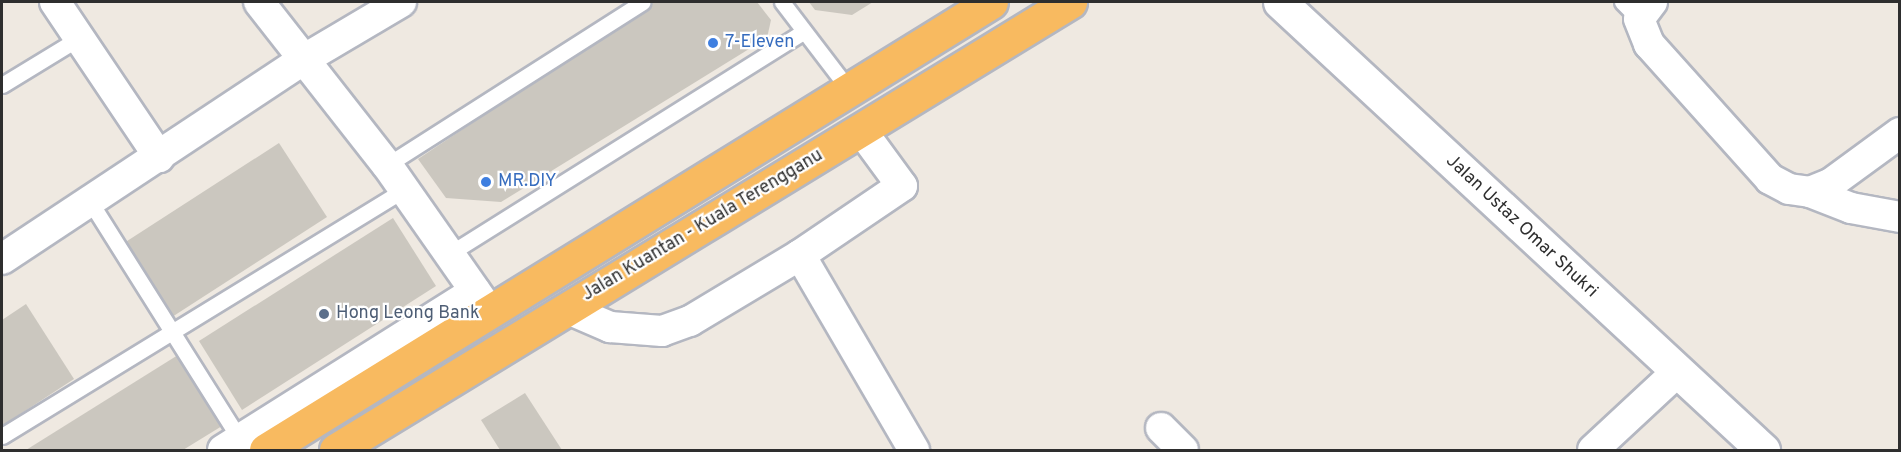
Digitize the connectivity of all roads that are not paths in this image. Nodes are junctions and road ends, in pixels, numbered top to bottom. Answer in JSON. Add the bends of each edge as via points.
{"nodes":[{"id":1,"x":55,"y":2,"type":"edge"},
{"id":2,"x":259,"y":2,"type":"edge"},
{"id":3,"x":401,"y":2,"type":"edge"},
{"id":4,"x":643,"y":2,"type":"edge"},
{"id":5,"x":782,"y":2,"type":"edge"},
{"id":6,"x":991,"y":2,"type":"edge"},
{"id":7,"x":1070,"y":2,"type":"edge"},
{"id":8,"x":1280,"y":2,"type":"edge"},
{"id":9,"x":1638,"y":7,"type":"edge"},
{"id":10,"x":804,"y":31,"type":"junction"},
{"id":11,"x":79,"y":38,"type":"junction"},
{"id":12,"x":303,"y":60,"type":"junction"},
{"id":13,"x":2,"y":85,"type":"edge"},
{"id":14,"x":850,"y":91,"type":"junction"},
{"id":15,"x":861,"y":130,"type":"junction"},
{"id":16,"x":1899,"y":133,"type":"edge"},
{"id":17,"x":159,"y":158,"type":"junction"},
{"id":18,"x":387,"y":165,"type":"junction"},
{"id":19,"x":404,"y":190,"type":"junction"},
{"id":20,"x":1810,"y":192,"type":"junction"},
{"id":21,"x":91,"y":203,"type":"junction"},
{"id":22,"x":1899,"y":218,"type":"edge"},
{"id":23,"x":449,"y":254,"type":"junction"},
{"id":24,"x":800,"y":255,"type":"junction"},
{"id":25,"x":2,"y":259,"type":"edge"},
{"id":26,"x":482,"y":302,"type":"junction"},
{"id":27,"x":568,"y":309,"type":"junction"},
{"id":28,"x":172,"y":332,"type":"junction"},
{"id":29,"x":1677,"y":372,"type":"junction"},
{"id":30,"x":1161,"y":428,"type":"dead end"},
{"id":31,"x":2,"y":436,"type":"edge"},
{"id":32,"x":356,"y":446,"type":"edge"},
{"id":33,"x":243,"y":447,"type":"edge"},
{"id":34,"x":914,"y":450,"type":"edge"},
{"id":35,"x":1183,"y":450,"type":"edge"},
{"id":36,"x":1593,"y":450,"type":"edge"},
{"id":37,"x":1763,"y":450,"type":"edge"}],
"edges":[{"from":1,"to":11,"type":"street"},
{"from":2,"to":12,"type":"street"},
{"from":3,"to":12,"type":"street"},
{"from":4,"to":18,"type":"lane"},
{"from":5,"to":10,"type":"lane"},
{"from":6,"to":14,"type":"highway","name":"Jalan Kuantan - Kuala Terengganu"},
{"from":7,"to":15,"type":"highway","name":"Jalan Kuantan - Kuala Terengganu"},
{"from":8,"to":29,"type":"street","name":"Jalan Ustaz Omar Shukri"},
{"from":9,"to":20,"type":"street","via":[[1649,44],[1770,179],[1789,189]]},
{"from":10,"to":14,"type":"lane"},
{"from":10,"to":23,"type":"lane"},
{"from":11,"to":13,"type":"lane"},
{"from":11,"to":17,"type":"street"},
{"from":12,"to":17,"type":"street"},
{"from":12,"to":18,"type":"street"},
{"from":14,"to":26,"type":"highway","name":"Jalan Kuantan - Kuala Terengganu"},
{"from":15,"to":24,"type":"street","via":[[902,186]]},
{"from":15,"to":27,"type":"highway","name":"Jalan Kuantan - Kuala Terengganu"},
{"from":16,"to":20,"type":"street","via":[[1830,184]]},
{"from":17,"to":21,"type":"street"},
{"from":18,"to":19,"type":"street"},
{"from":19,"to":23,"type":"street"},
{"from":19,"to":28,"type":"lane"},
{"from":20,"to":22,"type":"street","via":[[1851,208]]},
{"from":21,"to":25,"type":"street"},
{"from":21,"to":28,"type":"lane"},
{"from":23,"to":26,"type":"street"},
{"from":24,"to":27,"type":"street","via":[[690,321],[662,331],[610,327]]},
{"from":24,"to":34,"type":"street"},
{"from":26,"to":33,"type":"highway","name":"Jalan Kuantan - Kuala Terengganu"},
{"from":27,"to":32,"type":"highway","name":"Jalan Kuantan - Kuala Terengganu"},
{"from":28,"to":31,"type":"lane"},
{"from":28,"to":33,"type":"lane"},
{"from":29,"to":36,"type":"street"},
{"from":29,"to":37,"type":"street","name":"Jalan Ustaz Omar Shukri"},
{"from":30,"to":35,"type":"street"}]}
